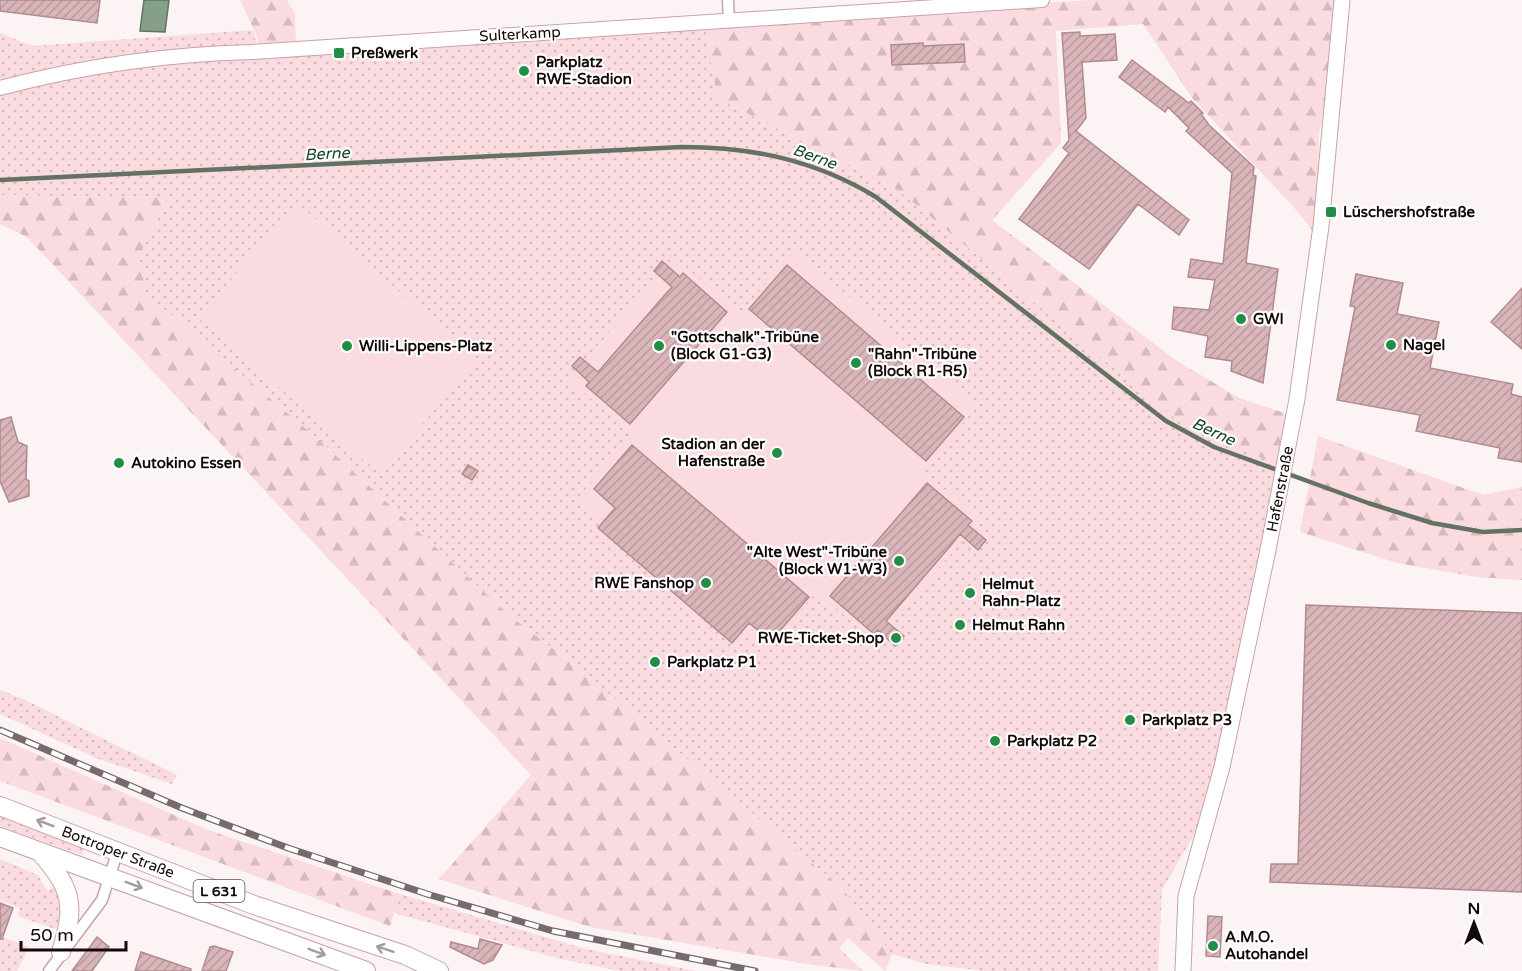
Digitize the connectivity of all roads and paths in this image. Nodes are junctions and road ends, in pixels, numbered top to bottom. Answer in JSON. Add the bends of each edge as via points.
{"nodes":[{"id":1,"x":728,"y":0,"type":"edge"},
{"id":2,"x":1042,"y":0,"type":"edge"},
{"id":3,"x":1342,"y":0,"type":"edge"},
{"id":4,"x":729,"y":22,"type":"junction"},
{"id":5,"x":0,"y":88,"type":"edge"},
{"id":6,"x":0,"y":806,"type":"edge"},
{"id":7,"x":0,"y":837,"type":"edge"},
{"id":8,"x":38,"y":850,"type":"junction"},
{"id":9,"x":118,"y":850,"type":"junction"},
{"id":10,"x":108,"y":876,"type":"junction"},
{"id":11,"x":61,"y":952,"type":"junction"},
{"id":12,"x":49,"y":971,"type":"edge"},
{"id":13,"x":366,"y":971,"type":"edge"},
{"id":14,"x":439,"y":971,"type":"edge"},
{"id":15,"x":1183,"y":971,"type":"edge"}],
"edges":[{"from":1,"to":4,"type":"street"},
{"from":2,"to":4,"type":"street","name":"Sulterkamp"},
{"from":3,"to":15,"type":"main road","name":"Hafenstraße","via":[[1321,226],[1286,460],[1222,766],[1186,896]]},
{"from":4,"to":5,"type":"street","name":"Sulterkamp","via":[[186,54],[108,64]]},
{"from":9,"to":6,"type":"main road","name":"Bottroper Straße","number":"L 631","one_way":true},
{"from":7,"to":8,"type":"main road","name":"Bottroper Straße","number":"L 631"},
{"from":8,"to":10,"type":"main road","name":"Bottroper Straße","number":"L 631"},
{"from":8,"to":11,"type":"main road","via":[[56,871],[70,900],[69,925]]},
{"from":9,"to":10,"type":"street"},
{"from":14,"to":9,"type":"main road","name":"Bottroper Straße","number":"L 631","one_way":true},
{"from":10,"to":11,"type":"street","via":[[102,900]]},
{"from":10,"to":13,"type":"main road","name":"Bottroper Straße","number":"L 631","one_way":true},
{"from":11,"to":12,"type":"street"}]}
